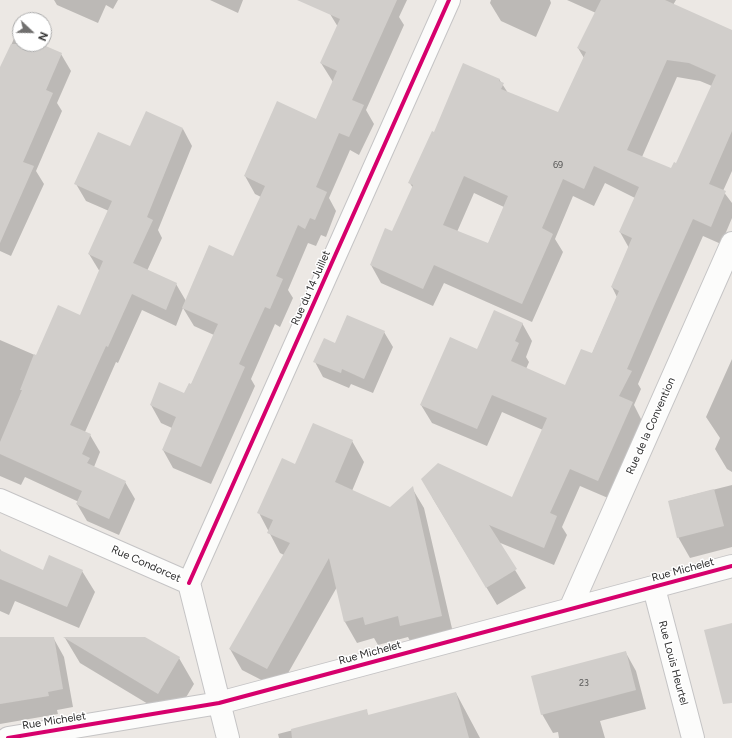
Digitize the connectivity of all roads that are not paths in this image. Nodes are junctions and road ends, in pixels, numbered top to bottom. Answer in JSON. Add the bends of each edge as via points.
{"nodes":[{"id":1,"x":449,"y":0,"type":"edge"},
{"id":2,"x":732,"y":243,"type":"edge"},
{"id":3,"x":0,"y":500,"type":"edge"},
{"id":4,"x":732,"y":566,"type":"edge"},
{"id":5,"x":189,"y":583,"type":"junction"},
{"id":6,"x":654,"y":588,"type":"junction"},
{"id":7,"x":570,"y":609,"type":"junction"},
{"id":8,"x":219,"y":703,"type":"junction"},
{"id":9,"x":8,"y":738,"type":"edge"},
{"id":10,"x":228,"y":738,"type":"edge"},
{"id":11,"x":693,"y":738,"type":"edge"}],
"edges":[{"from":1,"to":5,"type":"street","name":"Rue du 14 Juillet"},
{"from":2,"to":7,"type":"street","name":"Rue de la Convention"},
{"from":3,"to":5,"type":"street","name":"Rue Condorcet"},
{"from":4,"to":6,"type":"street","name":"Rue Michelet"},
{"from":5,"to":8,"type":"street","name":"Rue Condorcet"},
{"from":6,"to":7,"type":"street","name":"Rue Michelet"},
{"from":6,"to":11,"type":"street","name":"Rue Louis Heurtel"},
{"from":7,"to":8,"type":"street","name":"Rue Michelet"},
{"from":8,"to":9,"type":"street","name":"Rue Michelet"},
{"from":8,"to":10,"type":"street","name":"Rue Condorcet"}]}
